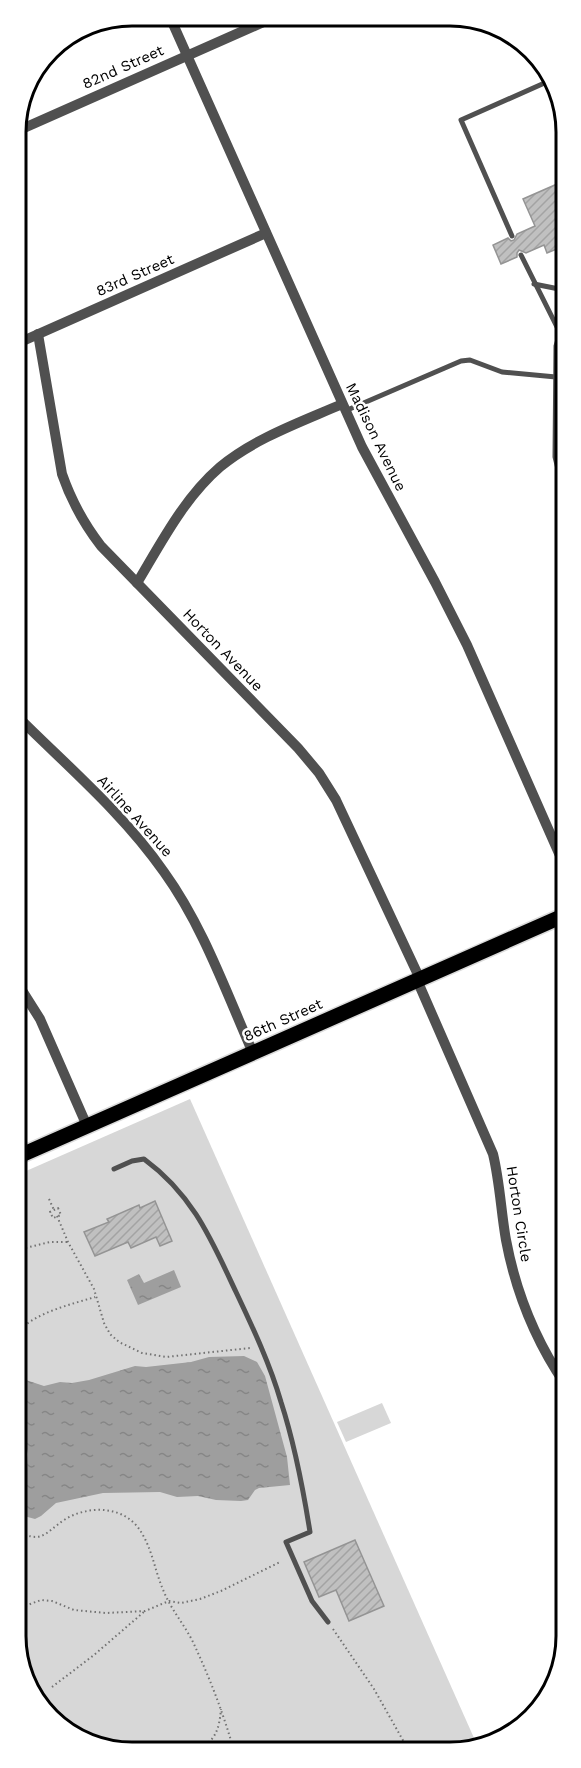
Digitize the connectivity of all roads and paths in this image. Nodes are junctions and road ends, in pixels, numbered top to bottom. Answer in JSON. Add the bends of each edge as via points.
{"nodes":[{"id":1,"x":174,"y":26,"type":"edge"},
{"id":2,"x":254,"y":26,"type":"edge"},
{"id":3,"x":187,"y":56,"type":"junction"},
{"id":4,"x":544,"y":83,"type":"edge"},
{"id":5,"x":26,"y":127,"type":"edge"},
{"id":6,"x":266,"y":233,"type":"junction"},
{"id":7,"x":512,"y":236,"type":"dead end"},
{"id":8,"x":521,"y":255,"type":"dead end"},
{"id":9,"x":534,"y":284,"type":"junction"},
{"id":10,"x":556,"y":287,"type":"edge"},
{"id":11,"x":556,"y":321,"type":"edge"},
{"id":12,"x":38,"y":334,"type":"junction"},
{"id":13,"x":26,"y":339,"type":"edge"},
{"id":14,"x":556,"y":377,"type":"edge"},
{"id":15,"x":556,"y":391,"type":"edge"},
{"id":16,"x":344,"y":407,"type":"junction"},
{"id":17,"x":556,"y":460,"type":"edge"},
{"id":18,"x":137,"y":583,"type":"junction"},
{"id":19,"x":26,"y":725,"type":"edge"},
{"id":20,"x":556,"y":846,"type":"edge"},
{"id":21,"x":555,"y":919,"type":"edge"},
{"id":22,"x":419,"y":980,"type":"junction"},
{"id":23,"x":26,"y":997,"type":"edge"},
{"id":24,"x":253,"y":1053,"type":"junction"},
{"id":25,"x":87,"y":1126,"type":"junction"},
{"id":26,"x":26,"y":1153,"type":"edge"},
{"id":27,"x":114,"y":1169,"type":"dead end"},
{"id":28,"x":49,"y":1199,"type":"dead end"},
{"id":29,"x":68,"y":1242,"type":"junction"},
{"id":30,"x":26,"y":1247,"type":"edge"},
{"id":31,"x":96,"y":1296,"type":"junction"},
{"id":32,"x":26,"y":1323,"type":"edge"},
{"id":33,"x":264,"y":1354,"type":"junction"},
{"id":34,"x":555,"y":1369,"type":"edge"},
{"id":35,"x":26,"y":1535,"type":"edge"},
{"id":36,"x":280,"y":1562,"type":"dead end"},
{"id":37,"x":170,"y":1601,"type":"junction"},
{"id":38,"x":26,"y":1606,"type":"edge"},
{"id":39,"x":146,"y":1611,"type":"junction"},
{"id":40,"x":328,"y":1622,"type":"joint"},
{"id":41,"x":52,"y":1687,"type":"dead end"},
{"id":42,"x":221,"y":1706,"type":"junction"},
{"id":43,"x":212,"y":1742,"type":"edge"},
{"id":44,"x":231,"y":1742,"type":"edge"},
{"id":45,"x":404,"y":1742,"type":"edge"}],
"edges":[{"from":1,"to":3,"type":"street","name":"Madison Avenue"},
{"from":2,"to":3,"type":"street","name":"82nd Street"},
{"from":3,"to":5,"type":"street","name":"82nd Street"},
{"from":3,"to":6,"type":"street","name":"Madison Avenue"},
{"from":4,"to":7,"type":"lane","via":[[461,120]]},
{"from":6,"to":12,"type":"street","name":"83rd Street"},
{"from":6,"to":16,"type":"street","name":"Madison Avenue"},
{"from":8,"to":9,"type":"lane"},
{"from":9,"to":10,"type":"lane"},
{"from":9,"to":11,"type":"lane"},
{"from":12,"to":13,"type":"street","name":"83rd Street"},
{"from":12,"to":18,"type":"street","name":"Horton Avenue","via":[[62,474],[69,494],[88,529]]},
{"from":14,"to":16,"type":"lane","via":[[502,372],[461,360]]},
{"from":15,"to":17,"type":"lane"},
{"from":16,"to":18,"type":"street","via":[[268,437],[218,469],[190,499]]},
{"from":16,"to":20,"type":"street","name":"Madison Avenue","via":[[466,645]]},
{"from":18,"to":22,"type":"street","name":"Horton Avenue","via":[[319,773],[351,829]]},
{"from":19,"to":24,"type":"street","name":"Airline Avenue","via":[[139,839],[165,873],[197,928]]},
{"from":21,"to":22,"type":"main road","name":"86th Street"},
{"from":22,"to":24,"type":"main road","name":"86th Street"},
{"from":22,"to":34,"type":"street","name":"Horton Circle","via":[[493,1154],[514,1276],[526,1312]]},
{"from":23,"to":25,"type":"street","via":[[40,1019]]},
{"from":24,"to":25,"type":"main road","name":"86th Street"},
{"from":25,"to":26,"type":"main road","name":"86th Street"},
{"from":27,"to":33,"type":"lane","via":[[144,1159],[186,1199],[207,1229]]},
{"from":28,"to":29,"type":"path","via":[[54,1210],[50,1212],[53,1218],[57,1216]]},
{"from":29,"to":30,"type":"path"},
{"from":29,"to":31,"type":"path"},
{"from":31,"to":32,"type":"path"},
{"from":31,"to":33,"type":"path","via":[[110,1334],[142,1353],[176,1356],[252,1348]]},
{"from":33,"to":40,"type":"lane","via":[[301,1477],[310,1532],[286,1542],[312,1601]]},
{"from":35,"to":37,"type":"path","via":[[43,1537],[82,1512],[111,1510],[123,1515],[145,1536]]},
{"from":36,"to":37,"type":"path","via":[[221,1592],[181,1603]]},
{"from":37,"to":39,"type":"path"},
{"from":37,"to":42,"type":"path"},
{"from":38,"to":39,"type":"path","via":[[41,1600],[74,1610]]},
{"from":39,"to":41,"type":"path"},
{"from":40,"to":45,"type":"path","via":[[374,1689]]},
{"from":42,"to":43,"type":"path","via":[[220,1725]]},
{"from":42,"to":44,"type":"path"}]}
